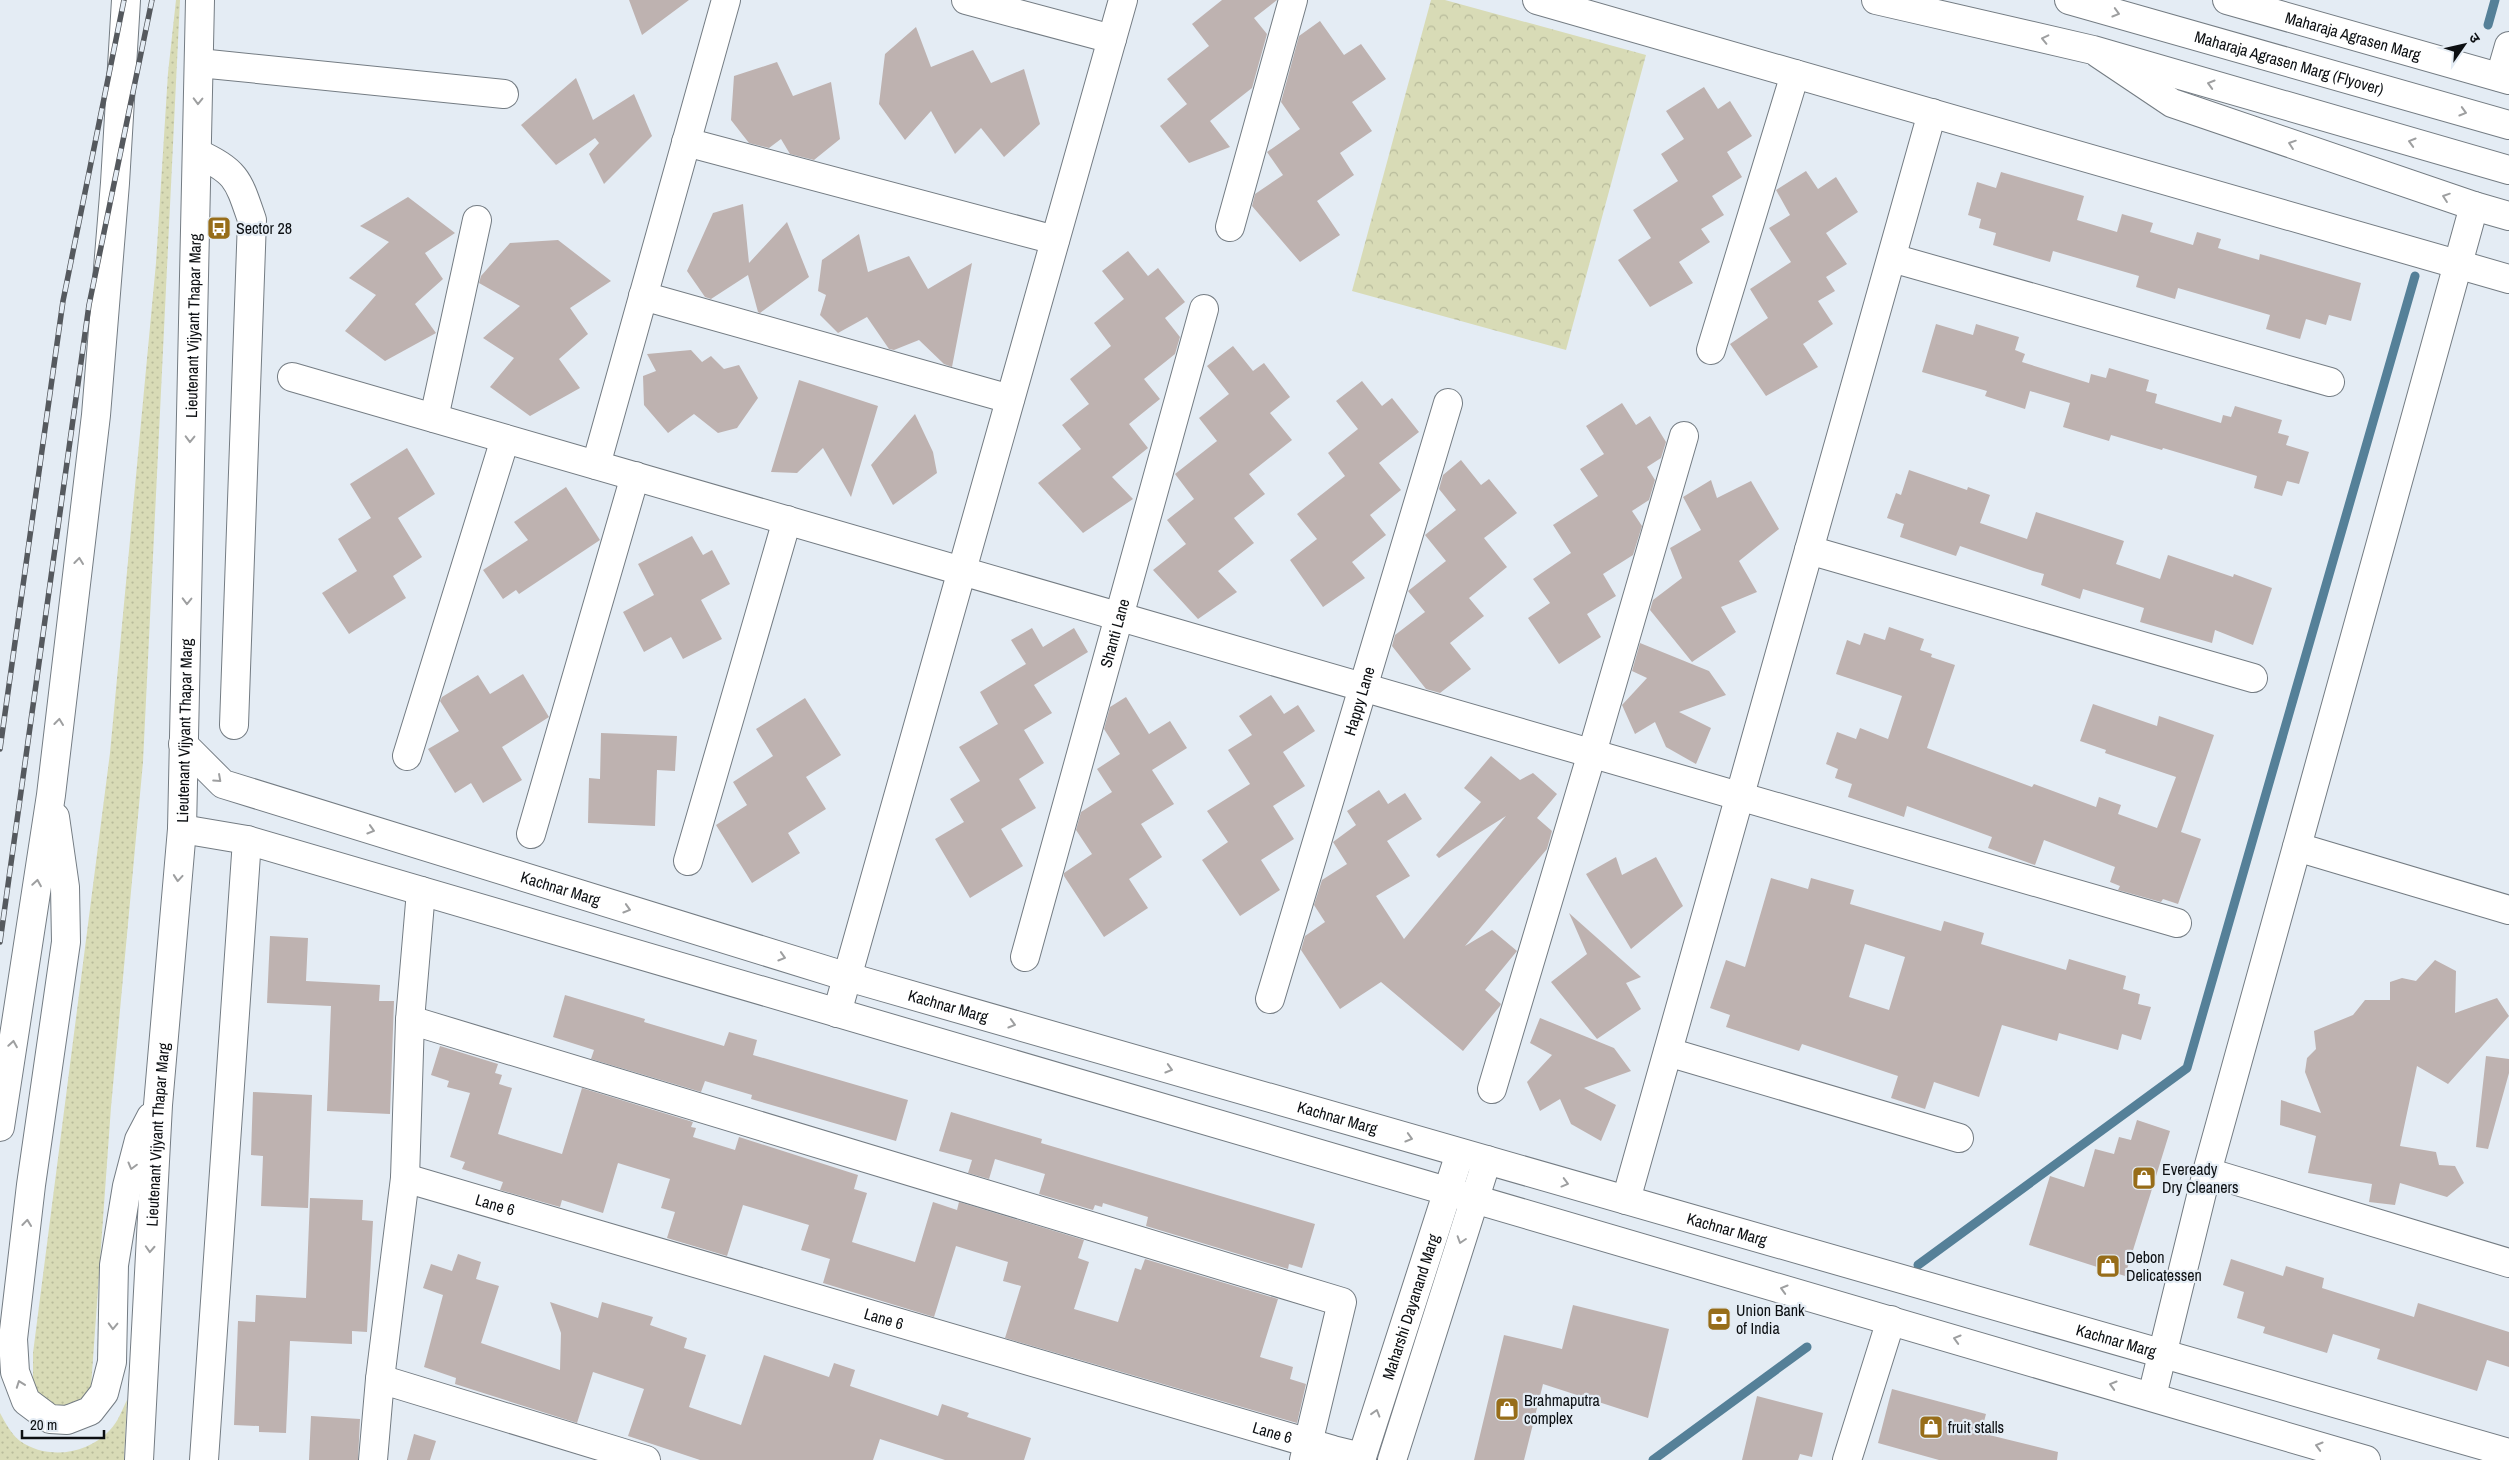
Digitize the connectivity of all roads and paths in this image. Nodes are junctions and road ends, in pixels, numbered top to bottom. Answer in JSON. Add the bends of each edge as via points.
{"nodes":[{"id":1,"x":122,"y":0,"type":"edge"},
{"id":2,"x":126,"y":0,"type":"edge"},
{"id":3,"x":200,"y":0,"type":"edge"},
{"id":4,"x":726,"y":0,"type":"edge"},
{"id":5,"x":966,"y":0,"type":"edge"},
{"id":6,"x":1123,"y":0,"type":"edge"},
{"id":7,"x":1293,"y":0,"type":"edge"},
{"id":8,"x":1537,"y":0,"type":"edge"},
{"id":9,"x":1876,"y":0,"type":"edge"},
{"id":10,"x":2069,"y":0,"type":"edge"},
{"id":11,"x":2227,"y":0,"type":"edge"},
{"id":12,"x":1112,"y":39,"type":"junction"},
{"id":13,"x":122,"y":43,"type":"junction"},
{"id":14,"x":2509,"y":46,"type":"edge"},
{"id":15,"x":2093,"y":50,"type":"junction"},
{"id":16,"x":199,"y":63,"type":"junction"},
{"id":17,"x":1795,"y":74,"type":"junction"},
{"id":18,"x":2504,"y":79,"type":"edge"},
{"id":19,"x":504,"y":94,"type":"dead end"},
{"id":20,"x":1932,"y":113,"type":"junction"},
{"id":21,"x":2509,"y":125,"type":"edge"},
{"id":22,"x":686,"y":142,"type":"junction"},
{"id":23,"x":197,"y":152,"type":"junction"},
{"id":24,"x":2509,"y":170,"type":"edge"},
{"id":25,"x":2474,"y":206,"type":"junction"},
{"id":26,"x":2509,"y":216,"type":"edge"},
{"id":27,"x":477,"y":220,"type":"dead end"},
{"id":28,"x":1230,"y":227,"type":"dead end"},
{"id":29,"x":1055,"y":240,"type":"junction"},
{"id":30,"x":1892,"y":258,"type":"junction"},
{"id":31,"x":2457,"y":264,"type":"junction"},
{"id":32,"x":2509,"y":278,"type":"edge"},
{"id":33,"x":643,"y":296,"type":"junction"},
{"id":34,"x":1204,"y":309,"type":"dead end"},
{"id":35,"x":1711,"y":350,"type":"dead end"},
{"id":36,"x":292,"y":377,"type":"dead end"},
{"id":37,"x":2330,"y":382,"type":"dead end"},
{"id":38,"x":1010,"y":399,"type":"junction"},
{"id":39,"x":1448,"y":403,"type":"dead end"},
{"id":40,"x":434,"y":418,"type":"junction"},
{"id":41,"x":1684,"y":436,"type":"dead end"},
{"id":42,"x":505,"y":439,"type":"junction"},
{"id":43,"x":596,"y":465,"type":"junction"},
{"id":44,"x":635,"y":476,"type":"junction"},
{"id":45,"x":787,"y":520,"type":"junction"},
{"id":46,"x":1809,"y":550,"type":"junction"},
{"id":47,"x":962,"y":571,"type":"junction"},
{"id":48,"x":1119,"y":616,"type":"junction"},
{"id":49,"x":2254,"y":678,"type":"dead end"},
{"id":50,"x":1364,"y":687,"type":"junction"},
{"id":51,"x":234,"y":725,"type":"dead end"},
{"id":52,"x":183,"y":744,"type":"junction"},
{"id":53,"x":1592,"y":753,"type":"junction"},
{"id":54,"x":408,"y":756,"type":"dead end"},
{"id":55,"x":51,"y":795,"type":"junction"},
{"id":56,"x":1740,"y":796,"type":"junction"},
{"id":57,"x":182,"y":829,"type":"junction"},
{"id":58,"x":531,"y":834,"type":"dead end"},
{"id":59,"x":247,"y":840,"type":"junction"},
{"id":60,"x":2298,"y":847,"type":"junction"},
{"id":61,"x":688,"y":861,"type":"dead end"},
{"id":62,"x":421,"y":891,"type":"junction"},
{"id":63,"x":2509,"y":910,"type":"edge"},
{"id":64,"x":2177,"y":923,"type":"dead end"},
{"id":65,"x":1025,"y":957,"type":"dead end"},
{"id":66,"x":848,"y":977,"type":"junction"},
{"id":67,"x":1270,"y":998,"type":"dead end"},
{"id":68,"x":838,"y":1013,"type":"junction"},
{"id":69,"x":410,"y":1020,"type":"junction"},
{"id":70,"x":1668,"y":1052,"type":"junction"},
{"id":71,"x":1492,"y":1089,"type":"dead end"},
{"id":72,"x":158,"y":1105,"type":"junction"},
{"id":73,"x":0,"y":1127,"type":"edge"},
{"id":74,"x":1959,"y":1138,"type":"dead end"},
{"id":75,"x":1460,"y":1153,"type":"junction"},
{"id":76,"x":1487,"y":1160,"type":"junction"},
{"id":77,"x":2208,"y":1172,"type":"junction"},
{"id":78,"x":405,"y":1178,"type":"junction"},
{"id":79,"x":1449,"y":1191,"type":"junction"},
{"id":80,"x":1474,"y":1199,"type":"junction"},
{"id":81,"x":1626,"y":1200,"type":"junction"},
{"id":82,"x":2509,"y":1263,"type":"edge"},
{"id":83,"x":1891,"y":1320,"type":"junction"},
{"id":84,"x":2164,"y":1354,"type":"junction"},
{"id":85,"x":380,"y":1379,"type":"junction"},
{"id":86,"x":2152,"y":1396,"type":"junction"},
{"id":87,"x":1307,"y":1452,"type":"edge"},
{"id":88,"x":2509,"y":1453,"type":"edge"},
{"id":89,"x":1361,"y":1458,"type":"edge"},
{"id":90,"x":139,"y":1460,"type":"edge"},
{"id":91,"x":204,"y":1460,"type":"edge"},
{"id":92,"x":373,"y":1460,"type":"edge"},
{"id":93,"x":646,"y":1460,"type":"edge"},
{"id":94,"x":1392,"y":1460,"type":"edge"},
{"id":95,"x":1847,"y":1460,"type":"edge"},
{"id":96,"x":2366,"y":1460,"type":"edge"}],
"edges":[{"from":1,"to":13,"type":"street"},
{"from":2,"to":13,"type":"street"},
{"from":3,"to":16,"type":"street","name":"Lieutenant Vijyant Thapar Marg"},
{"from":4,"to":22,"type":"street"},
{"from":5,"to":12,"type":"street"},
{"from":6,"to":12,"type":"street"},
{"from":7,"to":28,"type":"street"},
{"from":8,"to":17,"type":"street"},
{"from":15,"to":9,"type":"street","one_way":true},
{"from":10,"to":21,"type":"street","name":"Maharaja Agrasen Marg (Flyover)","one_way":true},
{"from":11,"to":18,"type":"street","name":"Maharaja Agrasen Marg"},
{"from":12,"to":29,"type":"street"},
{"from":55,"to":13,"type":"street","one_way":true,"via":[[96,415]]},
{"from":14,"to":18,"type":"street"},
{"from":24,"to":15,"type":"street","one_way":true},
{"from":25,"to":15,"type":"street","one_way":true,"via":[[2172,103]]},
{"from":16,"to":19,"type":"street"},
{"from":16,"to":23,"type":"street","name":"Lieutenant Vijyant Thapar Marg","one_way":true},
{"from":17,"to":20,"type":"street"},
{"from":17,"to":35,"type":"street"},
{"from":20,"to":30,"type":"street"},
{"from":20,"to":31,"type":"street"},
{"from":22,"to":29,"type":"street"},
{"from":22,"to":33,"type":"street"},
{"from":23,"to":51,"type":"street","via":[[238,180],[252,220]]},
{"from":23,"to":52,"type":"street","name":"Lieutenant Vijyant Thapar Marg","one_way":true},
{"from":25,"to":26,"type":"street"},
{"from":25,"to":31,"type":"street"},
{"from":27,"to":40,"type":"street"},
{"from":29,"to":38,"type":"street"},
{"from":30,"to":37,"type":"street"},
{"from":30,"to":46,"type":"street"},
{"from":31,"to":32,"type":"street"},
{"from":31,"to":60,"type":"street"},
{"from":33,"to":38,"type":"street"},
{"from":33,"to":43,"type":"street"},
{"from":34,"to":48,"type":"street","name":"Shanti Lane"},
{"from":36,"to":40,"type":"street"},
{"from":38,"to":47,"type":"street"},
{"from":39,"to":50,"type":"street","name":"Happy Lane"},
{"from":40,"to":42,"type":"street"},
{"from":41,"to":53,"type":"street"},
{"from":42,"to":43,"type":"street"},
{"from":42,"to":54,"type":"street"},
{"from":43,"to":44,"type":"street"},
{"from":44,"to":45,"type":"street"},
{"from":44,"to":58,"type":"street"},
{"from":45,"to":47,"type":"street"},
{"from":45,"to":61,"type":"street"},
{"from":46,"to":49,"type":"street"},
{"from":46,"to":56,"type":"street"},
{"from":47,"to":48,"type":"street"},
{"from":47,"to":66,"type":"street"},
{"from":48,"to":50,"type":"street"},
{"from":48,"to":65,"type":"street","name":"Shanti Lane"},
{"from":50,"to":53,"type":"street"},
{"from":50,"to":67,"type":"street","name":"Happy Lane"},
{"from":52,"to":57,"type":"street","name":"Lieutenant Vijyant Thapar Marg"},
{"from":52,"to":66,"type":"street","name":"Kachnar Marg","one_way":true,"via":[[223,784]]},
{"from":53,"to":56,"type":"street"},
{"from":53,"to":71,"type":"street"},
{"from":72,"to":55,"type":"street","one_way":true,"via":[[139,1140],[127,1186],[114,1264],[112,1362],[104,1394],[90,1411],[67,1420],[50,1419],[26,1401],[15,1372],[14,1339],[31,1185],[66,942],[66,887]]},
{"from":73,"to":55,"type":"street","one_way":true},
{"from":56,"to":64,"type":"street"},
{"from":56,"to":70,"type":"street"},
{"from":57,"to":59,"type":"street"},
{"from":57,"to":72,"type":"street","name":"Lieutenant Vijyant Thapar Marg","one_way":true},
{"from":59,"to":62,"type":"street"},
{"from":59,"to":91,"type":"street"},
{"from":60,"to":63,"type":"street"},
{"from":60,"to":77,"type":"street"},
{"from":62,"to":68,"type":"street"},
{"from":62,"to":69,"type":"street"},
{"from":66,"to":68,"type":"street"},
{"from":66,"to":75,"type":"street","name":"Kachnar Marg","one_way":true},
{"from":68,"to":79,"type":"street"},
{"from":69,"to":78,"type":"street"},
{"from":69,"to":87,"type":"street","via":[[1342,1302]]},
{"from":70,"to":74,"type":"street"},
{"from":70,"to":81,"type":"street"},
{"from":72,"to":90,"type":"street","name":"Lieutenant Vijyant Thapar Marg","one_way":true},
{"from":75,"to":76,"type":"street","name":"Kachnar Marg"},
{"from":75,"to":79,"type":"street","name":"Maharshi Dayanand Marg"},
{"from":76,"to":80,"type":"street","name":"Maharshi Dayanand Marg"},
{"from":76,"to":81,"type":"street","name":"Kachnar Marg","one_way":true},
{"from":77,"to":82,"type":"street"},
{"from":77,"to":84,"type":"street"},
{"from":78,"to":85,"type":"street"},
{"from":78,"to":87,"type":"street","name":"Lane 6"},
{"from":79,"to":80,"type":"street"},
{"from":89,"to":79,"type":"street","name":"Maharshi Dayanand Marg","one_way":true},
{"from":83,"to":80,"type":"street","one_way":true},
{"from":80,"to":94,"type":"street","name":"Maharshi Dayanand Marg","one_way":true},
{"from":81,"to":84,"type":"street","name":"Kachnar Marg"},
{"from":86,"to":83,"type":"street","one_way":true},
{"from":83,"to":95,"type":"street"},
{"from":84,"to":86,"type":"street"},
{"from":84,"to":88,"type":"street","name":"Kachnar Marg"},
{"from":85,"to":92,"type":"street"},
{"from":85,"to":93,"type":"street"},
{"from":96,"to":86,"type":"street","one_way":true},
{"from":87,"to":89,"type":"street","name":"Lane 6"}]}
